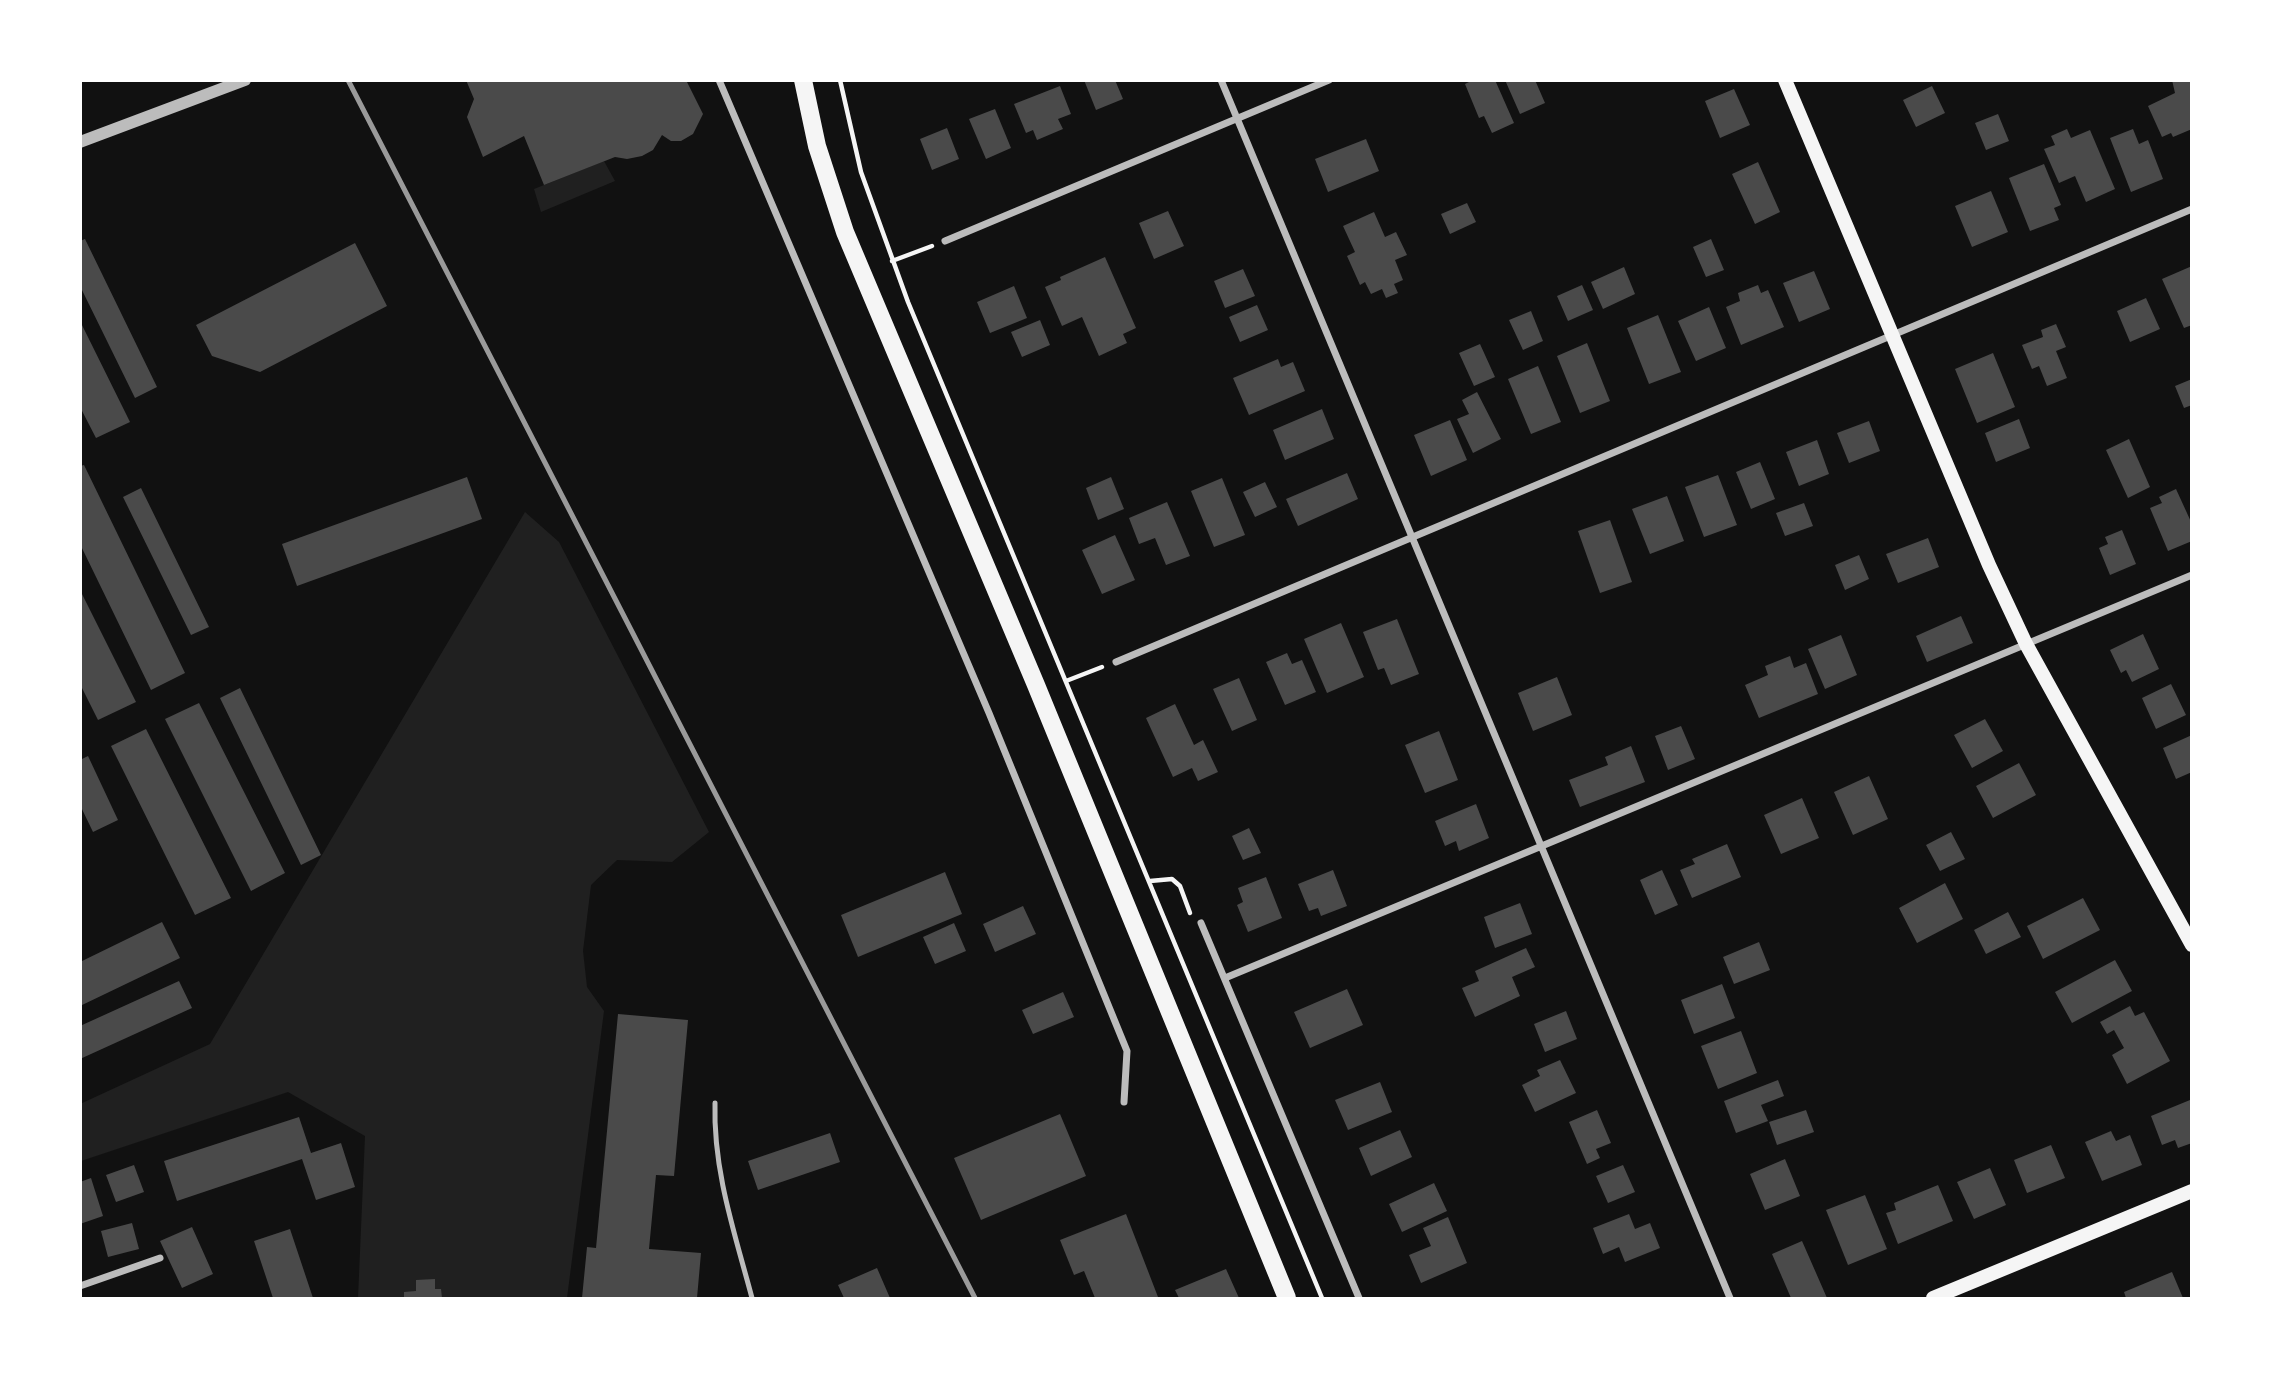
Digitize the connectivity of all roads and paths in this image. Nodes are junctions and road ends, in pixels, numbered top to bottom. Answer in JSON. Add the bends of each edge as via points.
{"nodes":[{"id":1,"x":719,"y":80,"type":"edge"},
{"id":2,"x":803,"y":80,"type":"edge"},
{"id":3,"x":839,"y":80,"type":"edge"},
{"id":4,"x":1221,"y":80,"type":"edge"},
{"id":5,"x":1329,"y":80,"type":"edge"},
{"id":6,"x":1784,"y":80,"type":"edge"},
{"id":7,"x":242,"y":81,"type":"edge"},
{"id":8,"x":1237,"y":118,"type":"junction"},
{"id":9,"x":80,"y":142,"type":"edge"},
{"id":10,"x":2192,"y":209,"type":"edge"},
{"id":11,"x":946,"y":241,"type":"joint"},
{"id":12,"x":892,"y":261,"type":"junction"},
{"id":13,"x":1891,"y":336,"type":"junction"},
{"id":14,"x":1413,"y":535,"type":"junction"},
{"id":15,"x":2192,"y":575,"type":"edge"},
{"id":16,"x":2026,"y":644,"type":"junction"},
{"id":17,"x":1116,"y":662,"type":"joint"},
{"id":18,"x":1066,"y":681,"type":"junction"},
{"id":19,"x":1543,"y":846,"type":"junction"},
{"id":20,"x":1150,"y":881,"type":"junction"},
{"id":21,"x":1200,"y":923,"type":"joint"},
{"id":22,"x":2192,"y":945,"type":"edge"},
{"id":23,"x":1225,"y":978,"type":"junction"},
{"id":24,"x":1124,"y":1102,"type":"dead end"},
{"id":25,"x":715,"y":1103,"type":"dead end"},
{"id":26,"x":2192,"y":1191,"type":"edge"},
{"id":27,"x":160,"y":1258,"type":"dead end"},
{"id":28,"x":80,"y":1286,"type":"edge"},
{"id":29,"x":752,"y":1298,"type":"edge"},
{"id":30,"x":1287,"y":1298,"type":"edge"},
{"id":31,"x":1322,"y":1298,"type":"edge"},
{"id":32,"x":1359,"y":1298,"type":"edge"},
{"id":33,"x":1730,"y":1298,"type":"edge"},
{"id":34,"x":1933,"y":1298,"type":"edge"}],
"edges":[{"from":1,"to":24,"type":"street","via":[[998,734],[1126,1051]]},
{"from":2,"to":30,"type":"main road","via":[[817,146],[850,244]]},
{"from":3,"to":12,"type":"path","via":[[861,172]]},
{"from":4,"to":8,"type":"street"},
{"from":5,"to":8,"type":"street"},
{"from":6,"to":13,"type":"main road"},
{"from":7,"to":9,"type":"street"},
{"from":8,"to":11,"type":"street"},
{"from":8,"to":14,"type":"street"},
{"from":10,"to":13,"type":"street"},
{"from":11,"to":12,"type":"path"},
{"from":12,"to":18,"type":"path"},
{"from":13,"to":14,"type":"street"},
{"from":13,"to":16,"type":"main road"},
{"from":14,"to":17,"type":"street"},
{"from":14,"to":19,"type":"street"},
{"from":15,"to":16,"type":"street"},
{"from":16,"to":19,"type":"street"},
{"from":16,"to":22,"type":"main road"},
{"from":17,"to":18,"type":"path"},
{"from":18,"to":20,"type":"path"},
{"from":19,"to":23,"type":"street"},
{"from":19,"to":33,"type":"street"},
{"from":20,"to":21,"type":"path","via":[[1172,879]]},
{"from":20,"to":31,"type":"path"},
{"from":21,"to":23,"type":"street"},
{"from":23,"to":32,"type":"street"},
{"from":25,"to":29,"type":"lane","via":[[719,1171]]},
{"from":26,"to":34,"type":"main road"},
{"from":27,"to":28,"type":"street"}]}
